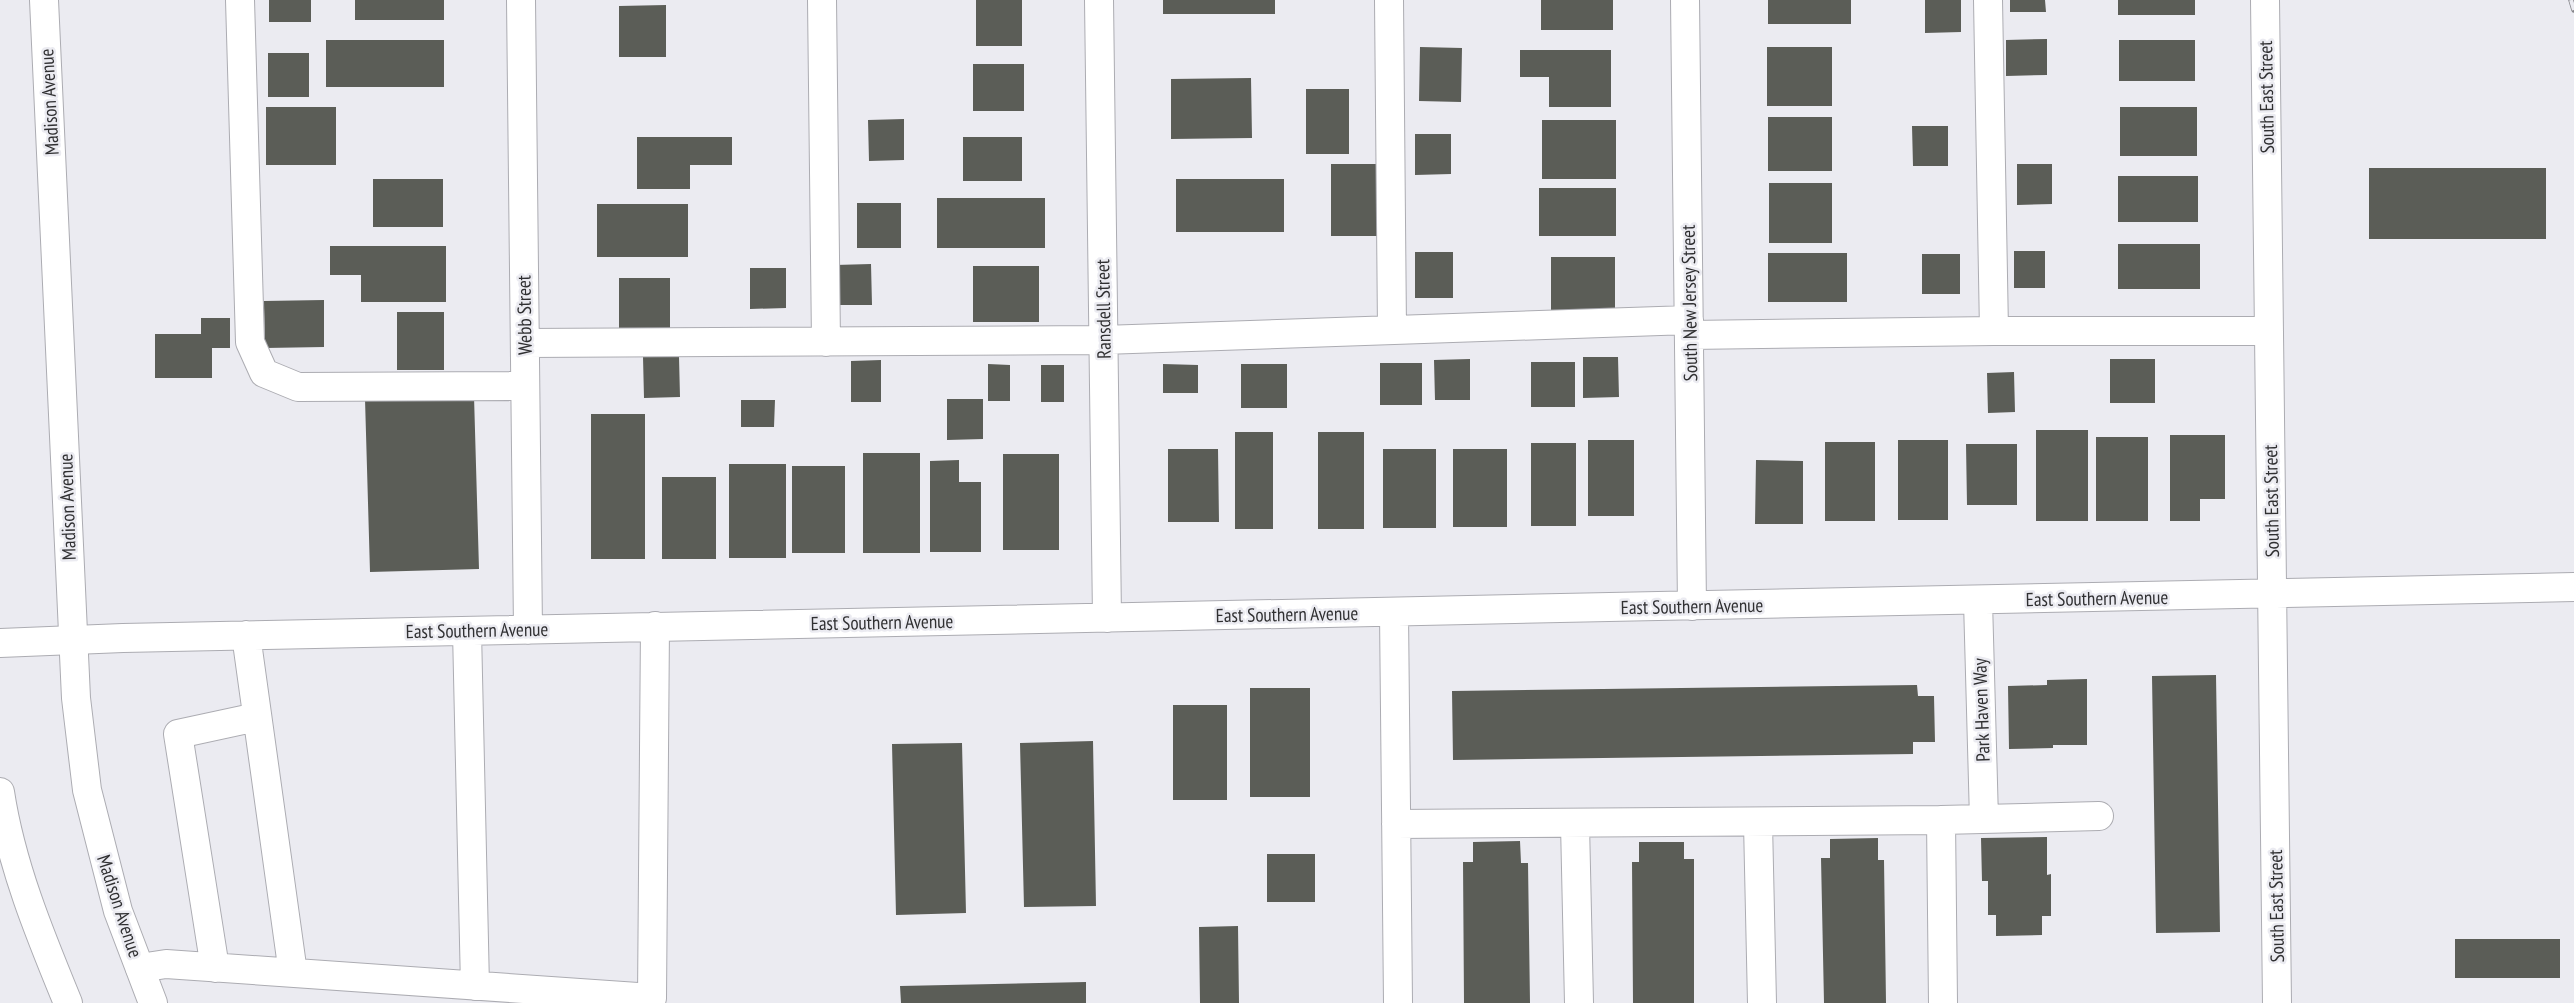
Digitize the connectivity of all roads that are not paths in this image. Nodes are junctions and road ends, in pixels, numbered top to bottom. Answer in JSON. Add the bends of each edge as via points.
{"nodes":[{"id":1,"x":44,"y":0,"type":"edge"},
{"id":2,"x":240,"y":0,"type":"edge"},
{"id":3,"x":520,"y":0,"type":"edge"},
{"id":4,"x":822,"y":0,"type":"edge"},
{"id":5,"x":1099,"y":0,"type":"edge"},
{"id":6,"x":1389,"y":0,"type":"edge"},
{"id":7,"x":1685,"y":0,"type":"edge"},
{"id":8,"x":1988,"y":0,"type":"edge"},
{"id":9,"x":2265,"y":0,"type":"edge"},
{"id":10,"x":1689,"y":328,"type":"junction"},
{"id":11,"x":1392,"y":330,"type":"junction"},
{"id":12,"x":1994,"y":331,"type":"junction"},
{"id":13,"x":2269,"y":331,"type":"junction"},
{"id":14,"x":1103,"y":340,"type":"junction"},
{"id":15,"x":826,"y":342,"type":"junction"},
{"id":16,"x":524,"y":344,"type":"junction"},
{"id":17,"x":525,"y":386,"type":"junction"},
{"id":18,"x":2574,"y":587,"type":"edge"},
{"id":19,"x":2272,"y":594,"type":"junction"},
{"id":20,"x":1978,"y":601,"type":"junction"},
{"id":21,"x":1692,"y":606,"type":"junction"},
{"id":22,"x":1394,"y":613,"type":"junction"},
{"id":23,"x":1107,"y":618,"type":"junction"},
{"id":24,"x":654,"y":626,"type":"junction"},
{"id":25,"x":528,"y":630,"type":"junction"},
{"id":26,"x":468,"y":631,"type":"junction"},
{"id":27,"x":246,"y":635,"type":"junction"},
{"id":28,"x":73,"y":639,"type":"junction"},
{"id":29,"x":0,"y":643,"type":"edge"},
{"id":30,"x":257,"y":716,"type":"junction"},
{"id":31,"x":0,"y":792,"type":"edge"},
{"id":32,"x":2099,"y":816,"type":"dead end"},
{"id":33,"x":1984,"y":819,"type":"junction"},
{"id":34,"x":1941,"y":820,"type":"junction"},
{"id":35,"x":1758,"y":823,"type":"junction"},
{"id":36,"x":1396,"y":824,"type":"junction"},
{"id":37,"x":1575,"y":824,"type":"junction"},
{"id":38,"x":140,"y":968,"type":"junction"},
{"id":39,"x":215,"y":968,"type":"junction"},
{"id":40,"x":293,"y":973,"type":"junction"},
{"id":41,"x":475,"y":986,"type":"junction"},
{"id":42,"x":68,"y":1003,"type":"edge"},
{"id":43,"x":153,"y":1003,"type":"edge"},
{"id":44,"x":1398,"y":1003,"type":"edge"},
{"id":45,"x":1579,"y":1003,"type":"edge"},
{"id":46,"x":1762,"y":1003,"type":"edge"},
{"id":47,"x":1943,"y":1003,"type":"edge"},
{"id":48,"x":2277,"y":1003,"type":"edge"}],
"edges":[{"from":1,"to":28,"type":"street","name":"Madison Avenue"},
{"from":2,"to":17,"type":"street","via":[[250,342],[264,373],[298,387]]},
{"from":3,"to":16,"type":"street","name":"Webb Street"},
{"from":4,"to":15,"type":"street"},
{"from":5,"to":14,"type":"street","name":"Ransdell Street"},
{"from":6,"to":11,"type":"street"},
{"from":7,"to":10,"type":"street","name":"South New Jersey Street"},
{"from":8,"to":12,"type":"street"},
{"from":9,"to":13,"type":"street","name":"South East Street"},
{"from":10,"to":11,"type":"street"},
{"from":10,"to":12,"type":"street"},
{"from":10,"to":21,"type":"street","name":"South New Jersey Street"},
{"from":11,"to":14,"type":"street"},
{"from":12,"to":13,"type":"street"},
{"from":13,"to":19,"type":"street","name":"South East Street"},
{"from":14,"to":15,"type":"street"},
{"from":14,"to":23,"type":"street","name":"Ransdell Street"},
{"from":15,"to":16,"type":"street"},
{"from":16,"to":17,"type":"street","name":"Webb Street"},
{"from":17,"to":25,"type":"street","name":"Webb Street"},
{"from":18,"to":19,"type":"street","name":"East Southern Avenue"},
{"from":19,"to":20,"type":"street","name":"East Southern Avenue"},
{"from":19,"to":48,"type":"street","name":"South East Street"},
{"from":20,"to":21,"type":"street","name":"East Southern Avenue"},
{"from":20,"to":33,"type":"street","name":"Park Haven Way"},
{"from":21,"to":22,"type":"street","name":"East Southern Avenue"},
{"from":22,"to":23,"type":"street","name":"East Southern Avenue"},
{"from":22,"to":36,"type":"street"},
{"from":23,"to":24,"type":"street","name":"East Southern Avenue"},
{"from":24,"to":25,"type":"street","name":"East Southern Avenue"},
{"from":24,"to":41,"type":"street","via":[[652,998]]},
{"from":25,"to":26,"type":"street","name":"East Southern Avenue"},
{"from":26,"to":27,"type":"street","name":"East Southern Avenue"},
{"from":26,"to":41,"type":"street"},
{"from":27,"to":28,"type":"street","name":"East Southern Avenue"},
{"from":27,"to":30,"type":"street"},
{"from":28,"to":29,"type":"street","name":"East Southern Avenue"},
{"from":28,"to":38,"type":"street","name":"Madison Avenue","via":[[87,790],[118,911]]},
{"from":30,"to":39,"type":"street","via":[[178,734]]},
{"from":30,"to":40,"type":"street"},
{"from":31,"to":42,"type":"street","via":[[18,870]]},
{"from":32,"to":33,"type":"street"},
{"from":33,"to":34,"type":"street"},
{"from":34,"to":35,"type":"street"},
{"from":34,"to":47,"type":"street"},
{"from":35,"to":37,"type":"street"},
{"from":35,"to":46,"type":"street"},
{"from":36,"to":37,"type":"street"},
{"from":36,"to":44,"type":"street"},
{"from":37,"to":45,"type":"street"},
{"from":38,"to":39,"type":"street","via":[[166,964]]},
{"from":38,"to":43,"type":"street","name":"Madison Avenue"},
{"from":39,"to":40,"type":"street"},
{"from":40,"to":41,"type":"street"}]}
